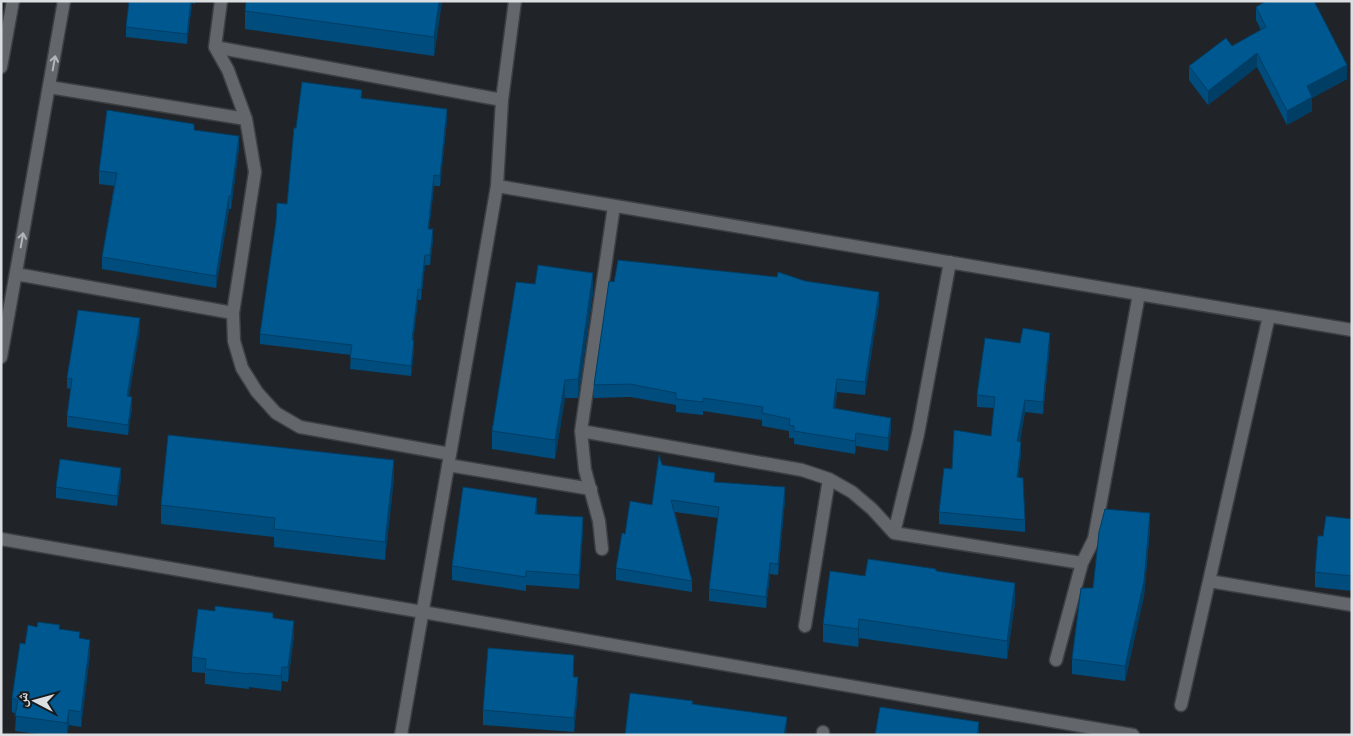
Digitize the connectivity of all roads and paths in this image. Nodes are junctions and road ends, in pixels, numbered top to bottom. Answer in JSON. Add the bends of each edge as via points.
{"nodes":[{"id":1,"x":13,"y":1,"type":"edge"},
{"id":2,"x":64,"y":1,"type":"edge"},
{"id":3,"x":221,"y":1,"type":"edge"},
{"id":4,"x":515,"y":1,"type":"edge"},
{"id":5,"x":215,"y":47,"type":"junction"},
{"id":6,"x":1,"y":67,"type":"edge"},
{"id":7,"x":49,"y":87,"type":"junction"},
{"id":8,"x":502,"y":100,"type":"junction"},
{"id":9,"x":246,"y":119,"type":"junction"},
{"id":10,"x":497,"y":186,"type":"junction"},
{"id":11,"x":614,"y":206,"type":"junction"},
{"id":12,"x":950,"y":262,"type":"junction"},
{"id":13,"x":16,"y":274,"type":"junction"},
{"id":14,"x":1138,"y":294,"type":"junction"},
{"id":15,"x":233,"y":313,"type":"junction"},
{"id":16,"x":1269,"y":316,"type":"junction"},
{"id":17,"x":1352,"y":330,"type":"edge"},
{"id":18,"x":1,"y":357,"type":"edge"},
{"id":19,"x":581,"y":431,"type":"junction"},
{"id":20,"x":449,"y":460,"type":"junction"},
{"id":21,"x":829,"y":479,"type":"junction"},
{"id":22,"x":590,"y":489,"type":"junction"},
{"id":23,"x":894,"y":533,"type":"junction"},
{"id":24,"x":1,"y":538,"type":"edge"},
{"id":25,"x":602,"y":549,"type":"dead end"},
{"id":26,"x":1082,"y":563,"type":"junction"},
{"id":27,"x":1209,"y":582,"type":"junction"},
{"id":28,"x":1352,"y":605,"type":"edge"},
{"id":29,"x":423,"y":612,"type":"junction"},
{"id":30,"x":805,"y":626,"type":"dead end"},
{"id":31,"x":1056,"y":660,"type":"dead end"},
{"id":32,"x":1181,"y":705,"type":"dead end"},
{"id":33,"x":401,"y":735,"type":"edge"},
{"id":34,"x":1133,"y":735,"type":"edge"}],
"edges":[{"from":1,"to":6,"type":"street"},
{"from":7,"to":2,"type":"street","one_way":true},
{"from":3,"to":5,"type":"street"},
{"from":4,"to":8,"type":"street"},
{"from":5,"to":8,"type":"street"},
{"from":5,"to":9,"type":"street"},
{"from":7,"to":9,"type":"street"},
{"from":13,"to":7,"type":"street","one_way":true},
{"from":8,"to":10,"type":"street"},
{"from":9,"to":15,"type":"street","via":[[255,172]]},
{"from":10,"to":11,"type":"street"},
{"from":10,"to":20,"type":"street"},
{"from":11,"to":12,"type":"street"},
{"from":11,"to":19,"type":"street"},
{"from":12,"to":14,"type":"street"},
{"from":12,"to":23,"type":"street","via":[[918,434]]},
{"from":13,"to":15,"type":"street"},
{"from":13,"to":18,"type":"street"},
{"from":14,"to":16,"type":"street"},
{"from":14,"to":26,"type":"street","via":[[1094,539]]},
{"from":15,"to":20,"type":"street","via":[[234,341],[242,368],[276,413],[300,427]]},
{"from":16,"to":17,"type":"street"},
{"from":16,"to":27,"type":"street"},
{"from":19,"to":21,"type":"street","via":[[802,470]]},
{"from":19,"to":22,"type":"street"},
{"from":20,"to":22,"type":"street"},
{"from":20,"to":29,"type":"street"},
{"from":21,"to":23,"type":"street","via":[[852,492]]},
{"from":21,"to":30,"type":"street"},
{"from":22,"to":25,"type":"street","via":[[602,533]]},
{"from":23,"to":26,"type":"street"},
{"from":24,"to":29,"type":"street"},
{"from":26,"to":31,"type":"street"},
{"from":27,"to":28,"type":"street"},
{"from":27,"to":32,"type":"street"},
{"from":29,"to":33,"type":"street"},
{"from":29,"to":34,"type":"street"}]}
